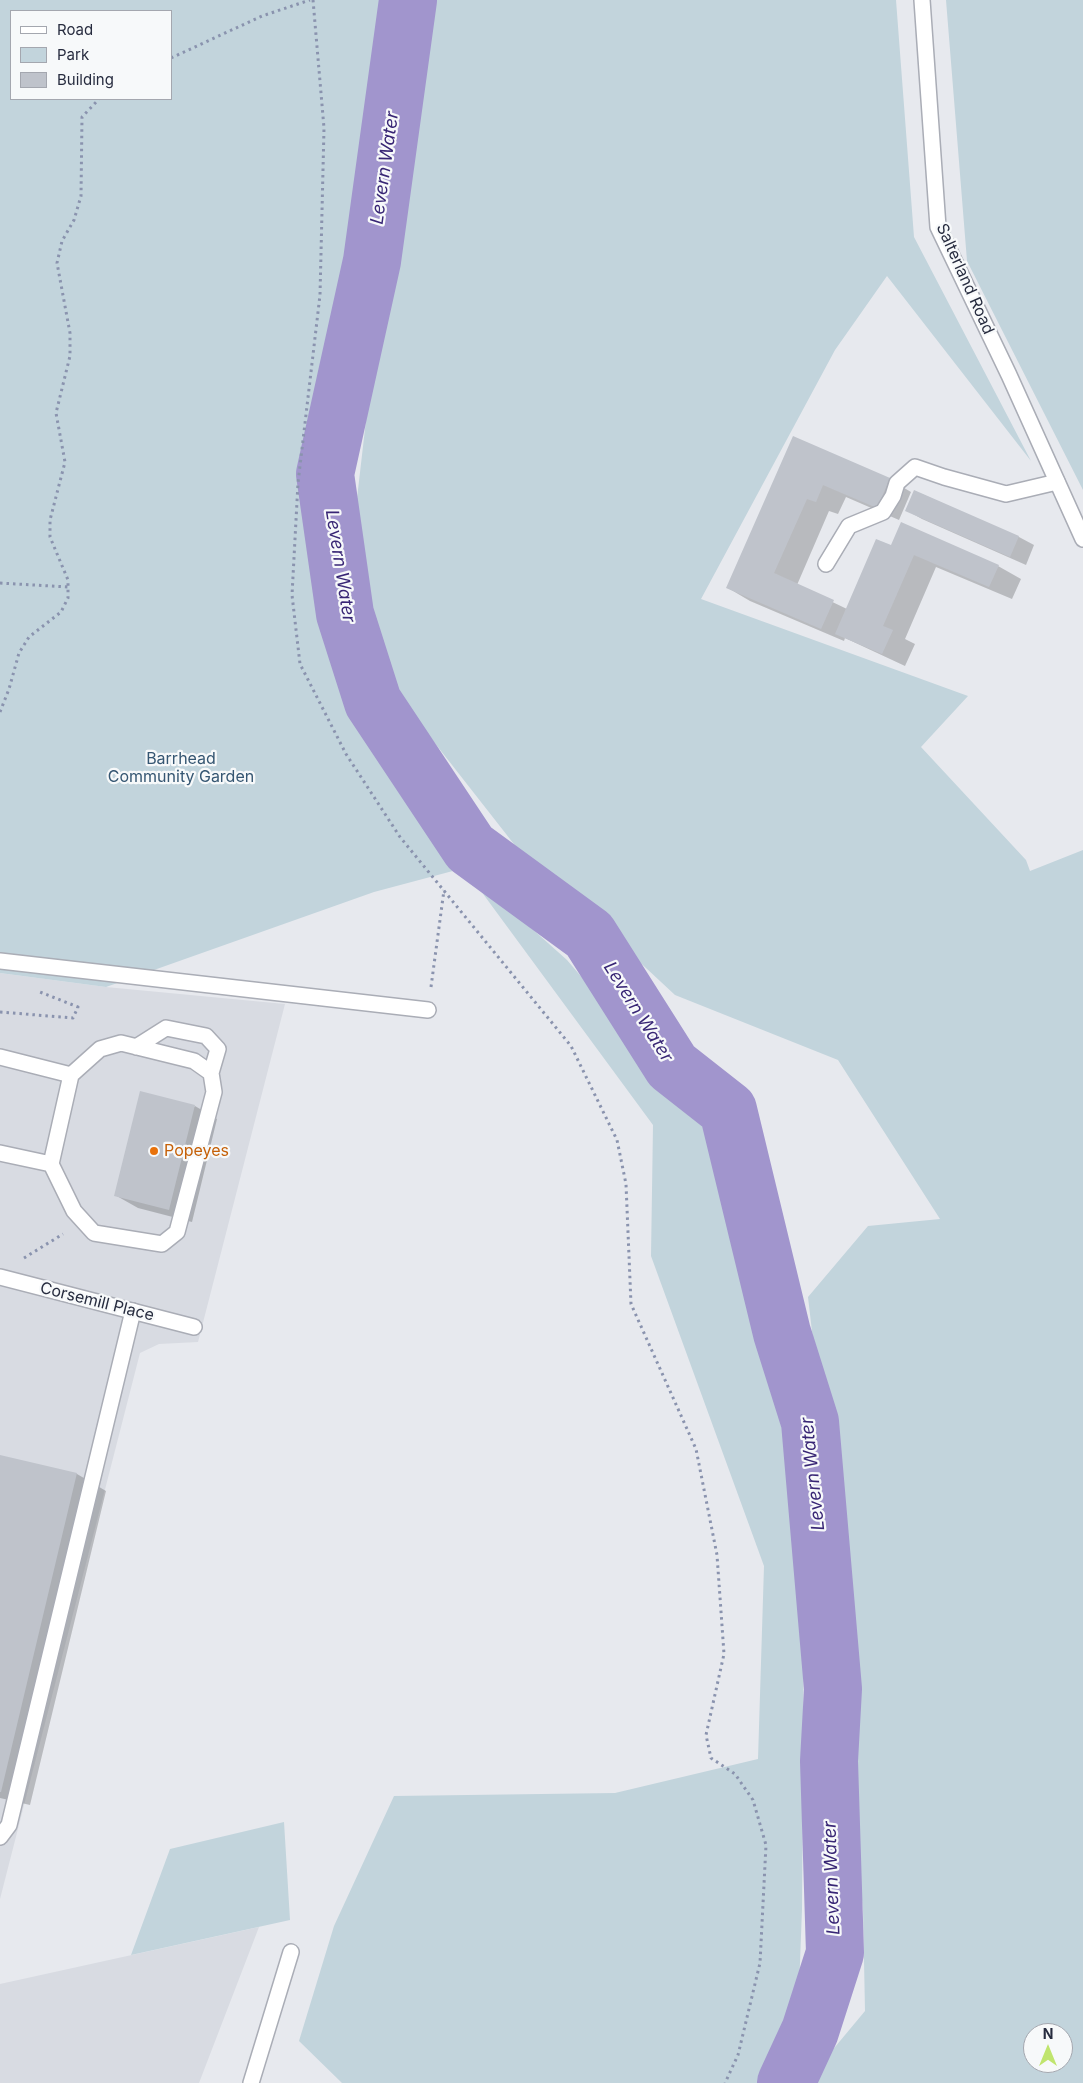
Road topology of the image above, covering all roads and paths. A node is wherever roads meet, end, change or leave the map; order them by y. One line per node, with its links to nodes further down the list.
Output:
1 (312, 0): 3 (path); 11 (path)
2 (922, 0): 5 (street, Salterland Road)
3 (172, 58)
4 (99, 100): 9 (path)
5 (1057, 482): 6 (street, Salterland Road); 7 (street)
6 (1083, 539)
7 (826, 564)
8 (0, 583): 9 (path)
9 (68, 587): 10 (path)
10 (0, 712)
11 (444, 890): 14 (path); 30 (path)
12 (0, 961): 14 (street)
13 (35, 990): 15 (path)
14 (428, 1010)
15 (0, 1012)
16 (136, 1047): 18 (street); 18 (street); 19 (street)
17 (0, 1058): 19 (street)
18 (211, 1073): 22 (street)
19 (71, 1075): 21 (street)
20 (0, 1152): 21 (street)
21 (52, 1164): 22 (street)
22 (84, 1222): 23 (path)
23 (22, 1258)
24 (0, 1277): 25 (street, Corsemill Place)
25 (133, 1311): 26 (street, Corsemill Place); 27 (street)
26 (194, 1327)
27 (0, 1837)
28 (291, 1952): 29 (street)
29 (251, 2083)
30 (725, 2083)

